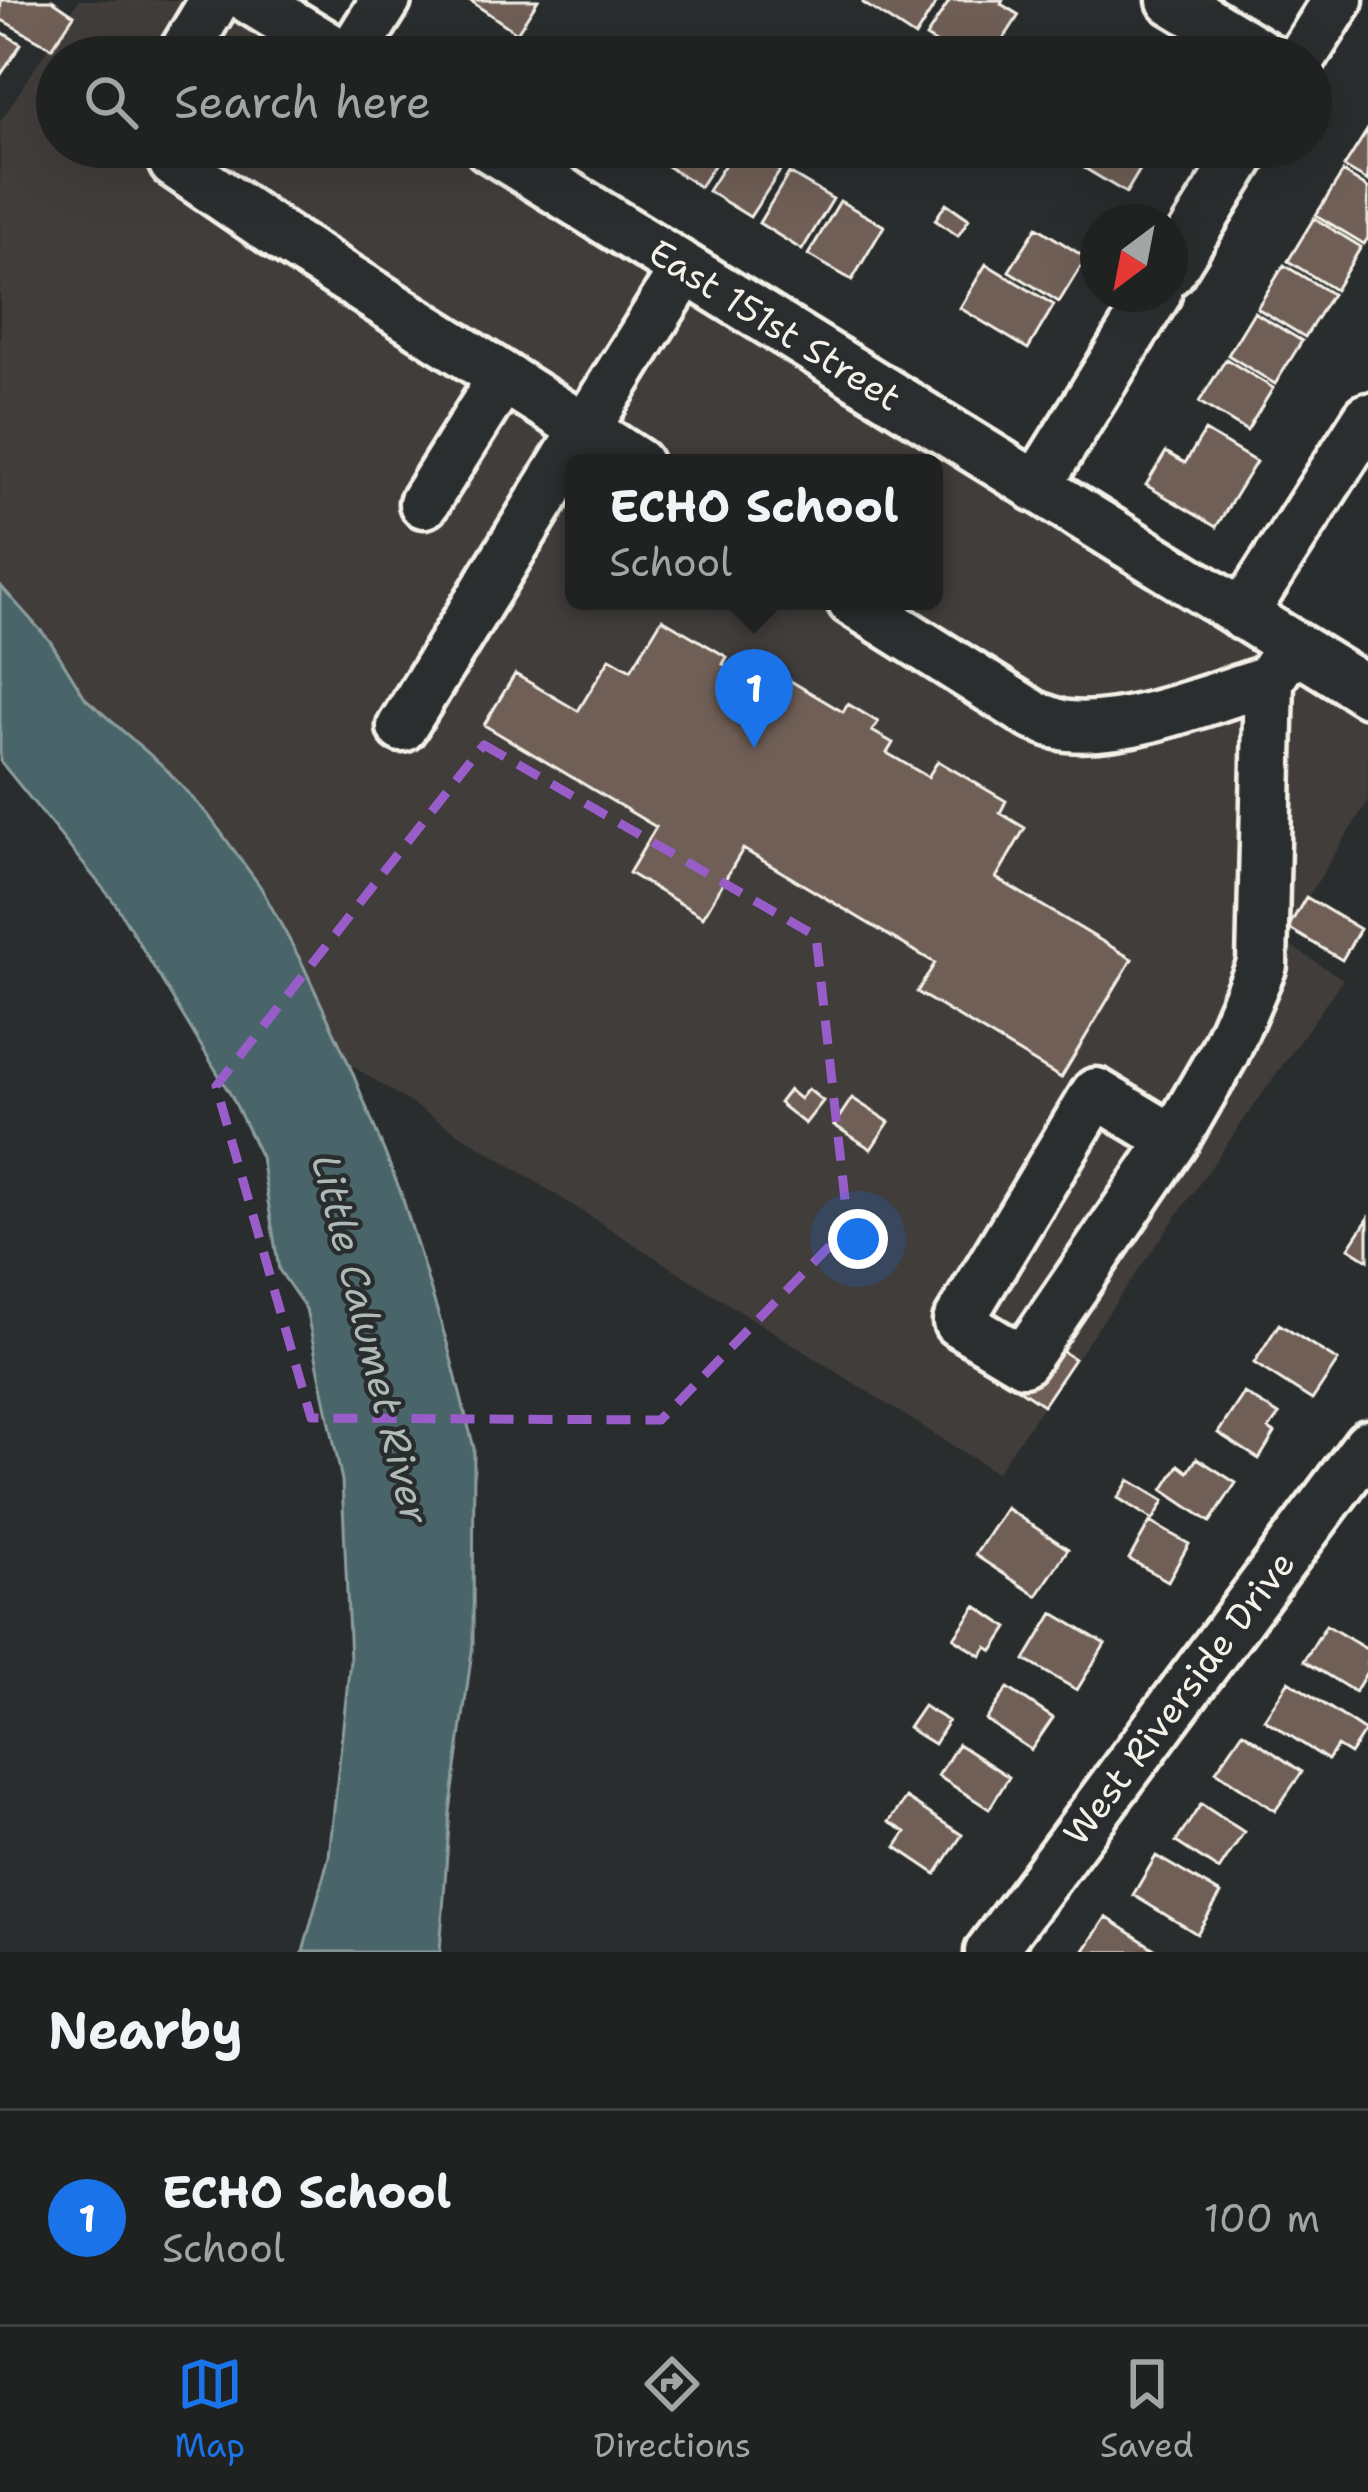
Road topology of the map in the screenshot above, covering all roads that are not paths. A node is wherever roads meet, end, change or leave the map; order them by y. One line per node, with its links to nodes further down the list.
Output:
1 (215, 0): 6 (street)
2 (251, 0): 7 (street)
3 (386, 0): 8 (street)
4 (1172, 0): 9 (street)
5 (1338, 0): 10 (street)
6 (194, 36)
7 (312, 36)
8 (362, 36)
9 (1231, 36)
10 (1316, 36)
11 (181, 168): 17 (street)
12 (523, 168): 15 (street, East 151st Street)
13 (1234, 168): 14 (street)
14 (1188, 242)
15 (685, 269): 19 (street); 23 (street, East 151st Street)
16 (1145, 312): 23 (street)
17 (503, 377): 19 (street); 24 (street)
18 (1368, 418): 26 (street)
19 (585, 429): 20 (street); 21 (street)
20 (570, 454)
21 (623, 454)
22 (565, 462): 29 (street)
23 (1036, 487): 26 (street, East 151st Street)
24 (424, 503)
25 (866, 610): 27 (street)
26 (1242, 615): 27 (street, East 151st Street)
27 (1280, 663): 28 (street, East 151st Street); 30 (street)
28 (1368, 692)
29 (402, 727)
30 (1174, 1140): 30 (street)
31 (1368, 1445): 32 (street, West Riverside Drive)
32 (989, 1952)

